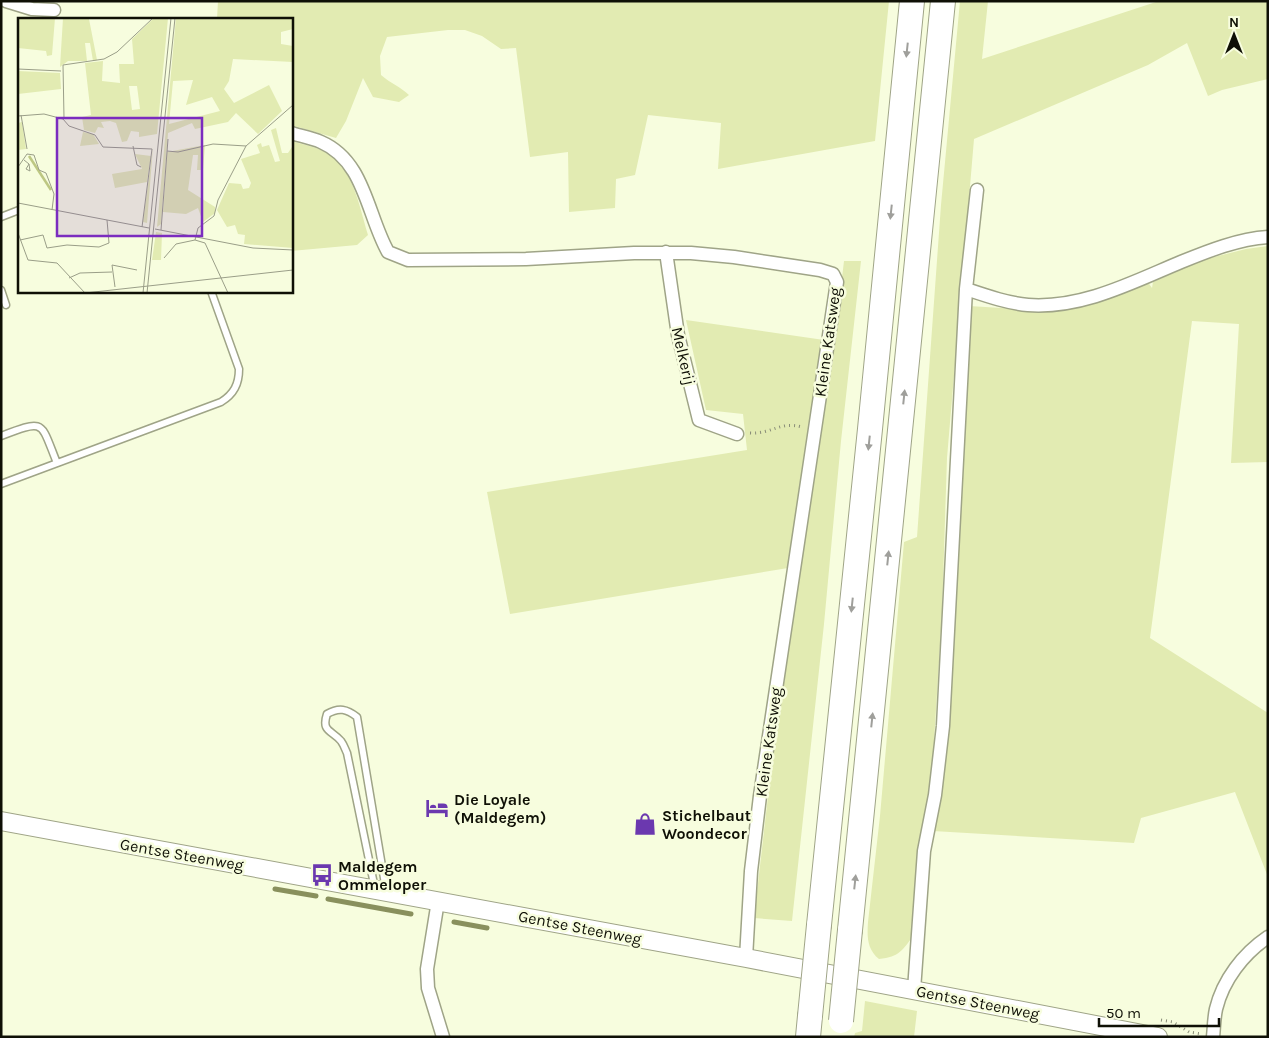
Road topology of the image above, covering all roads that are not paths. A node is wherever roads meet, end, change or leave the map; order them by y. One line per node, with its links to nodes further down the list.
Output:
1 (6, 1): 5 (street)
2 (64, 1): 5 (street)
3 (912, 1): 26 (highway, one-way to 26, bridge)
4 (943, 1): 27 (highway, one-way to 4, bridge)
5 (57, 14)
6 (292, 133): 11 (street, Kleine Katsweg)
7 (977, 190): 12 (street)
8 (18, 210): 9 (lane)
9 (1, 217)
10 (1268, 237): 12 (street)
11 (666, 252): 16 (street, Melkerij); 24 (street, Kleine Katsweg)
12 (966, 289): 25 (street)
13 (1, 290): 15 (lane)
14 (211, 292): 18 (lane)
15 (6, 305)
16 (737, 434)
17 (1, 436): 18 (lane)
18 (58, 463): 19 (lane)
19 (1, 484)
20 (1, 821): 21 (street, Gentse Steenweg)
21 (381, 891): 21 (lane); 22 (street, Gentse Steenweg)
22 (438, 901): 24 (street, Gentse Steenweg); 28 (street)
23 (1268, 937): 30 (street)
24 (746, 958): 25 (street, Gentse Steenweg)
25 (914, 990): 29 (street, Gentse Steenweg)
26 (809, 1026)
27 (840, 1029)
28 (443, 1037)
29 (1158, 1037)
30 (1213, 1037)

